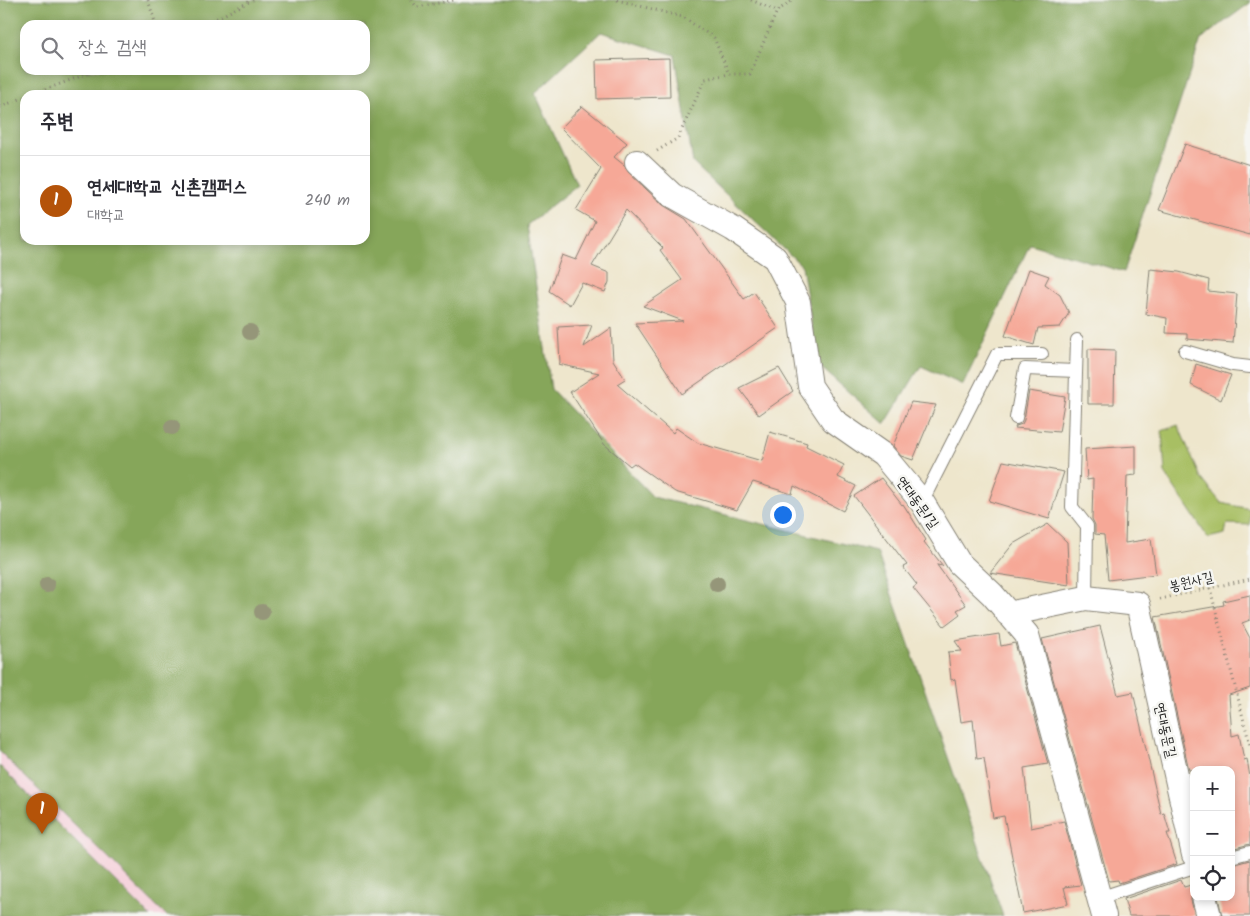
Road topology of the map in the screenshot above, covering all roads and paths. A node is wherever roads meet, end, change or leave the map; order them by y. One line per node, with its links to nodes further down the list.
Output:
1 (148, 0): 9 (path)
2 (253, 0): 10 (path)
3 (411, 0): 4 (path)
4 (455, 0)
5 (617, 0): 11 (path)
6 (751, 0): 8 (path)
7 (793, 0): 8 (path)
8 (777, 11): 11 (path)
9 (154, 20)
10 (213, 20)
11 (729, 74): 16 (path)
12 (84, 75): 13 (path)
13 (44, 90)
14 (20, 99): 15 (path)
15 (0, 107)
16 (637, 162): 23 (street, 연대동문1길)
17 (1077, 340): 21 (lane)
18 (1185, 351): 20 (lane)
19 (1042, 354): 23 (lane)
20 (1250, 367)
21 (1076, 371): 22 (lane); 26 (lane)
22 (1016, 418)
23 (922, 502): 28 (street, 연대동문1길)
24 (1250, 579): 25 (path, 봉원사길)
25 (1210, 588): 27 (path, 봉원사길); 29 (path)
26 (1086, 598): 27 (street); 28 (street)
27 (1138, 604): 30 (street, 연대동문길)
28 (1008, 614): 35 (street, 연대동문1길)
29 (1250, 745)
30 (1190, 837)
31 (1250, 852): 32 (lane)
32 (1235, 856)
33 (1190, 869): 35 (lane)
34 (1205, 901): 36 (street)
35 (1101, 907)
36 (1209, 916)

